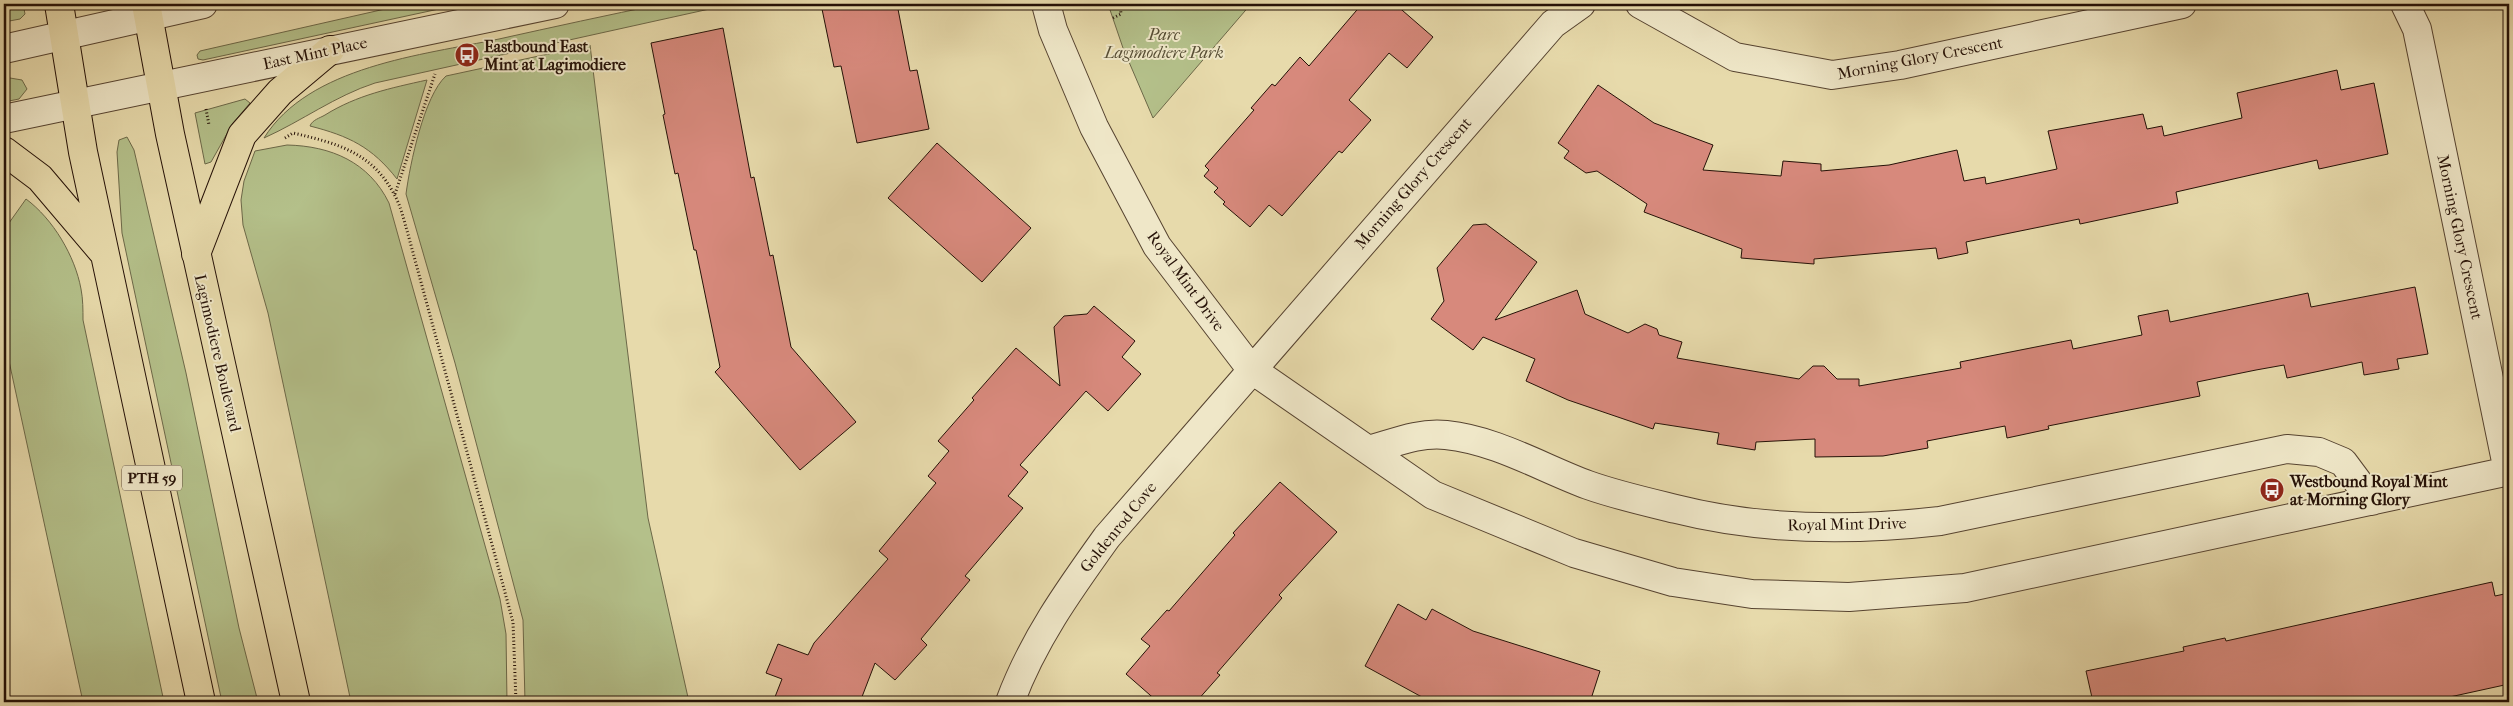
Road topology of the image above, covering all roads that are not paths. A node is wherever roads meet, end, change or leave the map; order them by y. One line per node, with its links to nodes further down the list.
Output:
1 (59, 4): 10 (main road, PTH 59)
2 (203, 4): 9 (street)
3 (555, 4): 12 (street, East Mint Place)
4 (1046, 4): 19 (street, Royal Mint Drive)
5 (1581, 4): 19 (street, Morning Glory Crescent)
6 (1640, 4): 7 (street, Morning Glory Crescent)
7 (2182, 4)
8 (2405, 4): 21 (street, Morning Glory Crescent)
9 (147, 11): 10 (street); 13 (main road, Lagimodiere Boulevard)
10 (66, 36): 11 (street); 14 (main road, PTH 59)
11 (4, 49)
12 (330, 50): 13 (street, East Mint Place); 18 (main road)
13 (160, 86): 14 (street, East Mint Place); 18 (main road, Lagimodiere Boulevard)
14 (74, 105): 15 (street, East Mint Place); 17 (main road, PTH 59)
15 (4, 119)
16 (4, 151): 17 (main road)
17 (104, 254): 23 (main road, PTH 59)
18 (196, 254): 24 (main road, Lagimodiere Boulevard)
19 (1251, 369): 20 (street, Royal Mint Drive); 25 (street, Goldenrod Cove)
20 (1369, 450): 22 (street, Royal Mint Drive); 22 (street, Royal Mint Drive)
21 (2509, 471): 22 (street, Royal Mint Drive)
22 (2372, 501)
23 (201, 702)
24 (296, 702)
25 (1010, 702)

